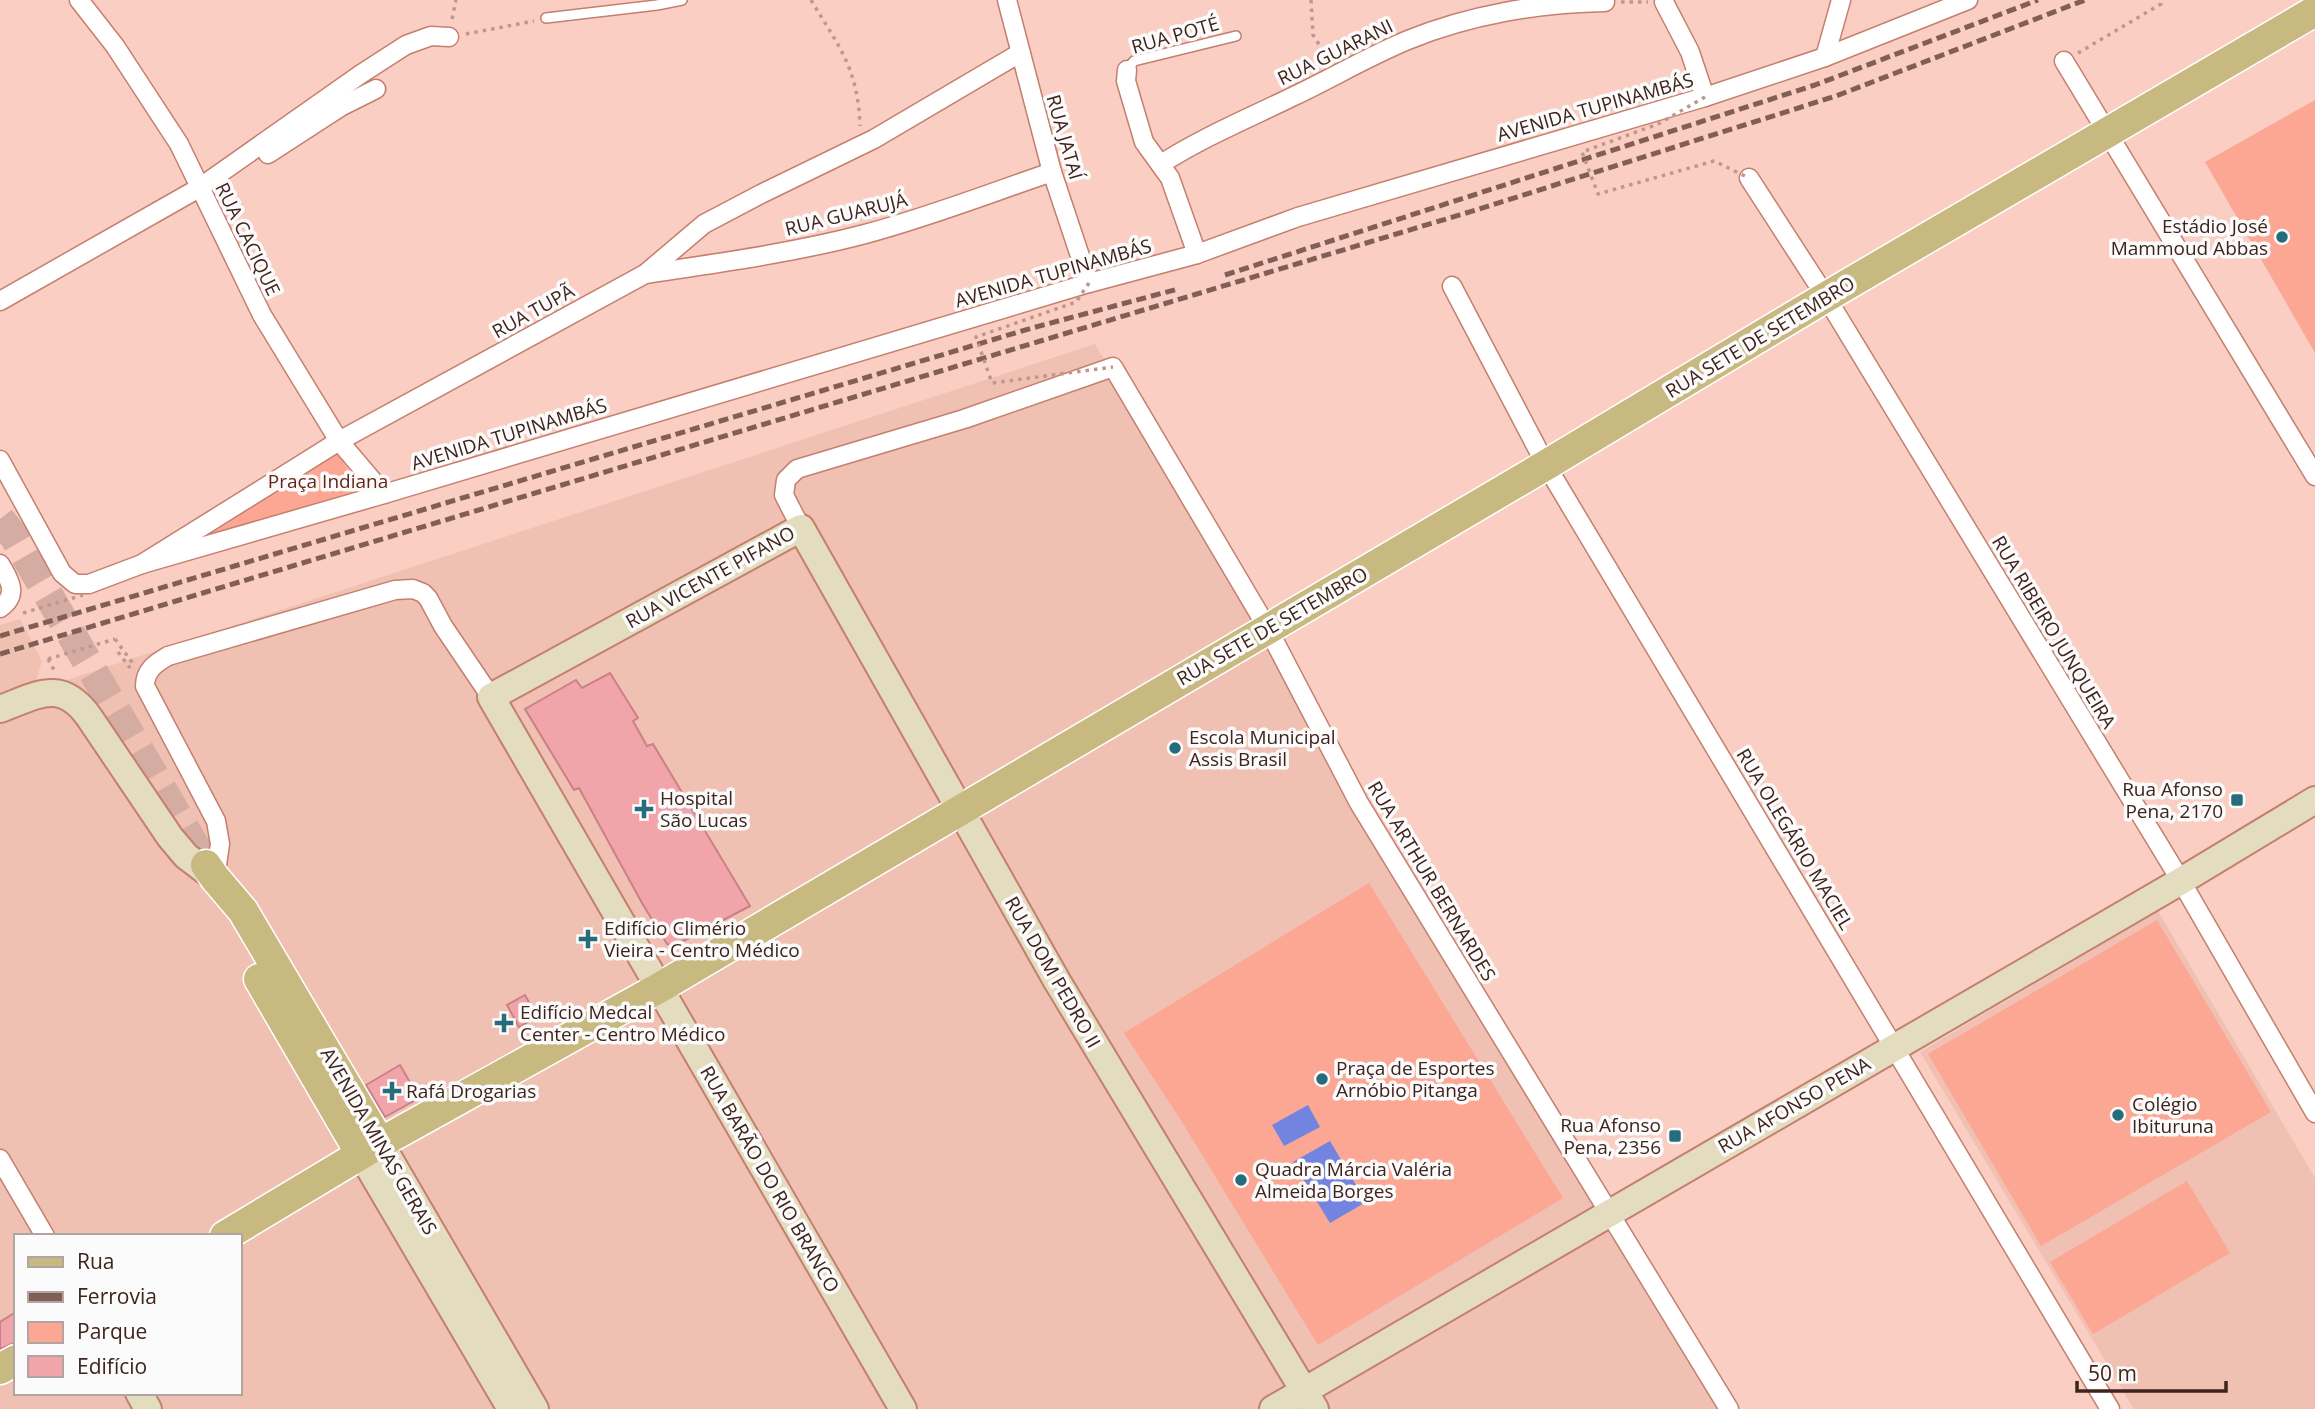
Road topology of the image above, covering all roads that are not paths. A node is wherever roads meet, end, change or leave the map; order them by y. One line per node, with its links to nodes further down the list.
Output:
1 (79, 0): 23 (street, RUA CACIQUE)
2 (682, 0): 9 (lane)
3 (1007, 0): 12 (street, RUA JATAÍ)
4 (1841, 0): 13 (street)
5 (1968, 0): 13 (street, AVENIDA TUPINAMBÁS)
6 (1605, 2): 19 (street, RUA GUARANI)
7 (1664, 2): 17 (street)
8 (2315, 11): 18 (main road, RUA SETE DE SETEMBRO)
9 (546, 18)
10 (1236, 36): 15 (lane, RUA POTÉ)
11 (449, 37): 21 (street)
12 (1020, 53): 20 (street, RUA JATAÍ); 25 (street, RUA TUPÃ)
13 (1825, 57): 17 (street, AVENIDA TUPINAMBÁS)
14 (2064, 61): 18 (street)
15 (1127, 70): 19 (street)
16 (376, 89): 21 (street)
17 (1705, 97): 24 (street, AVENIDA TUPINAMBÁS)
18 (2107, 132): 28 (main road, RUA SETE DE SETEMBRO); 34 (street)
19 (1161, 164): 24 (street)
20 (1052, 172): 25 (street, RUA GUARUJÁ); 26 (street, RUA JATAÍ)
21 (220, 174): 23 (street)
22 (1749, 178): 28 (street, RUA RIBEIRO JUNQUEIRA)
23 (200, 188): 29 (street); 31 (street, RUA CACIQUE)
24 (1197, 254): 26 (street, AVENIDA TUPINAMBÁS)
25 (645, 274): 31 (street, RUA TUPÃ)
26 (1089, 283): 35 (street, AVENIDA TUPINAMBÁS)
27 (1452, 286): 33 (street, RUA OLEGÁRIO MACIEL)
28 (1826, 297): 33 (main road, RUA SETE DE SETEMBRO); 46 (street, RUA RIBEIRO JUNQUEIRA)
29 (0, 301)
30 (1113, 367): 36 (street, RUA VICENTE PIFANO); 40 (street, RUA ARTHUR BERNARDES)
31 (339, 441): 35 (street, RUA CACIQUE); 38 (street, RUA TUPÃ)
32 (0, 460): 38 (street, RUA TUPÃ)
33 (1546, 465): 40 (main road, RUA SETE DE SETEMBRO); 48 (street, RUA OLEGÁRIO MACIEL)
34 (2315, 476)
35 (384, 494): 38 (street, AVENIDA TUPINAMBÁS)
36 (801, 528): 41 (street, RUA VICENTE PIFANO); 44 (street, RUA DOM PEDRO II)
37 (0, 564): 39 (street)
38 (142, 564)
39 (0, 608)
40 (1268, 629): 44 (main road, RUA SETE DE SETEMBRO); 52 (street, RUA ARTHUR BERNARDES)
41 (491, 697): 45 (street, RUA BARÃO DO RIO BRANCO); 47 (street, RUA BARÃO DO RIO BRANCO)
42 (0, 709): 45 (street, AVENIDA MINAS GERAIS)
43 (2315, 800): 46 (street, RUA AFONSO PENA)
44 (959, 809): 47 (main road, RUA SETE DE SETEMBRO); 55 (street, RUA DOM PEDRO II)
45 (210, 872): 50 (main road, AVENIDA MINAS GERAIS)
46 (2181, 881): 48 (street, RUA AFONSO PENA); 49 (street, RUA RIBEIRO JUNQUEIRA)
47 (659, 988): 50 (main road, RUA SETE DE SETEMBRO); 58 (street, RUA BARÃO DO RIO BRANCO)
48 (1895, 1046): 52 (street, RUA AFONSO PENA); 61 (street, RUA OLEGÁRIO MACIEL)
49 (2315, 1113)
50 (371, 1148): 54 (main road, RUA SETE DE SETEMBRO); 56 (street, AVENIDA MINAS GERAIS); 57 (street, AVENIDA MINAS GERAIS)
51 (0, 1159): 53 (street)
52 (1609, 1212): 55 (street, RUA AFONSO PENA); 60 (street, RUA ARTHUR BERNARDES)
53 (44, 1234)
54 (228, 1234)
55 (1310, 1401): 59 (street, RUA AFONSO PENA)
56 (511, 1409)
57 (536, 1409)
58 (903, 1409)
59 (1273, 1409)
60 (1729, 1409)
61 (2110, 1409)

